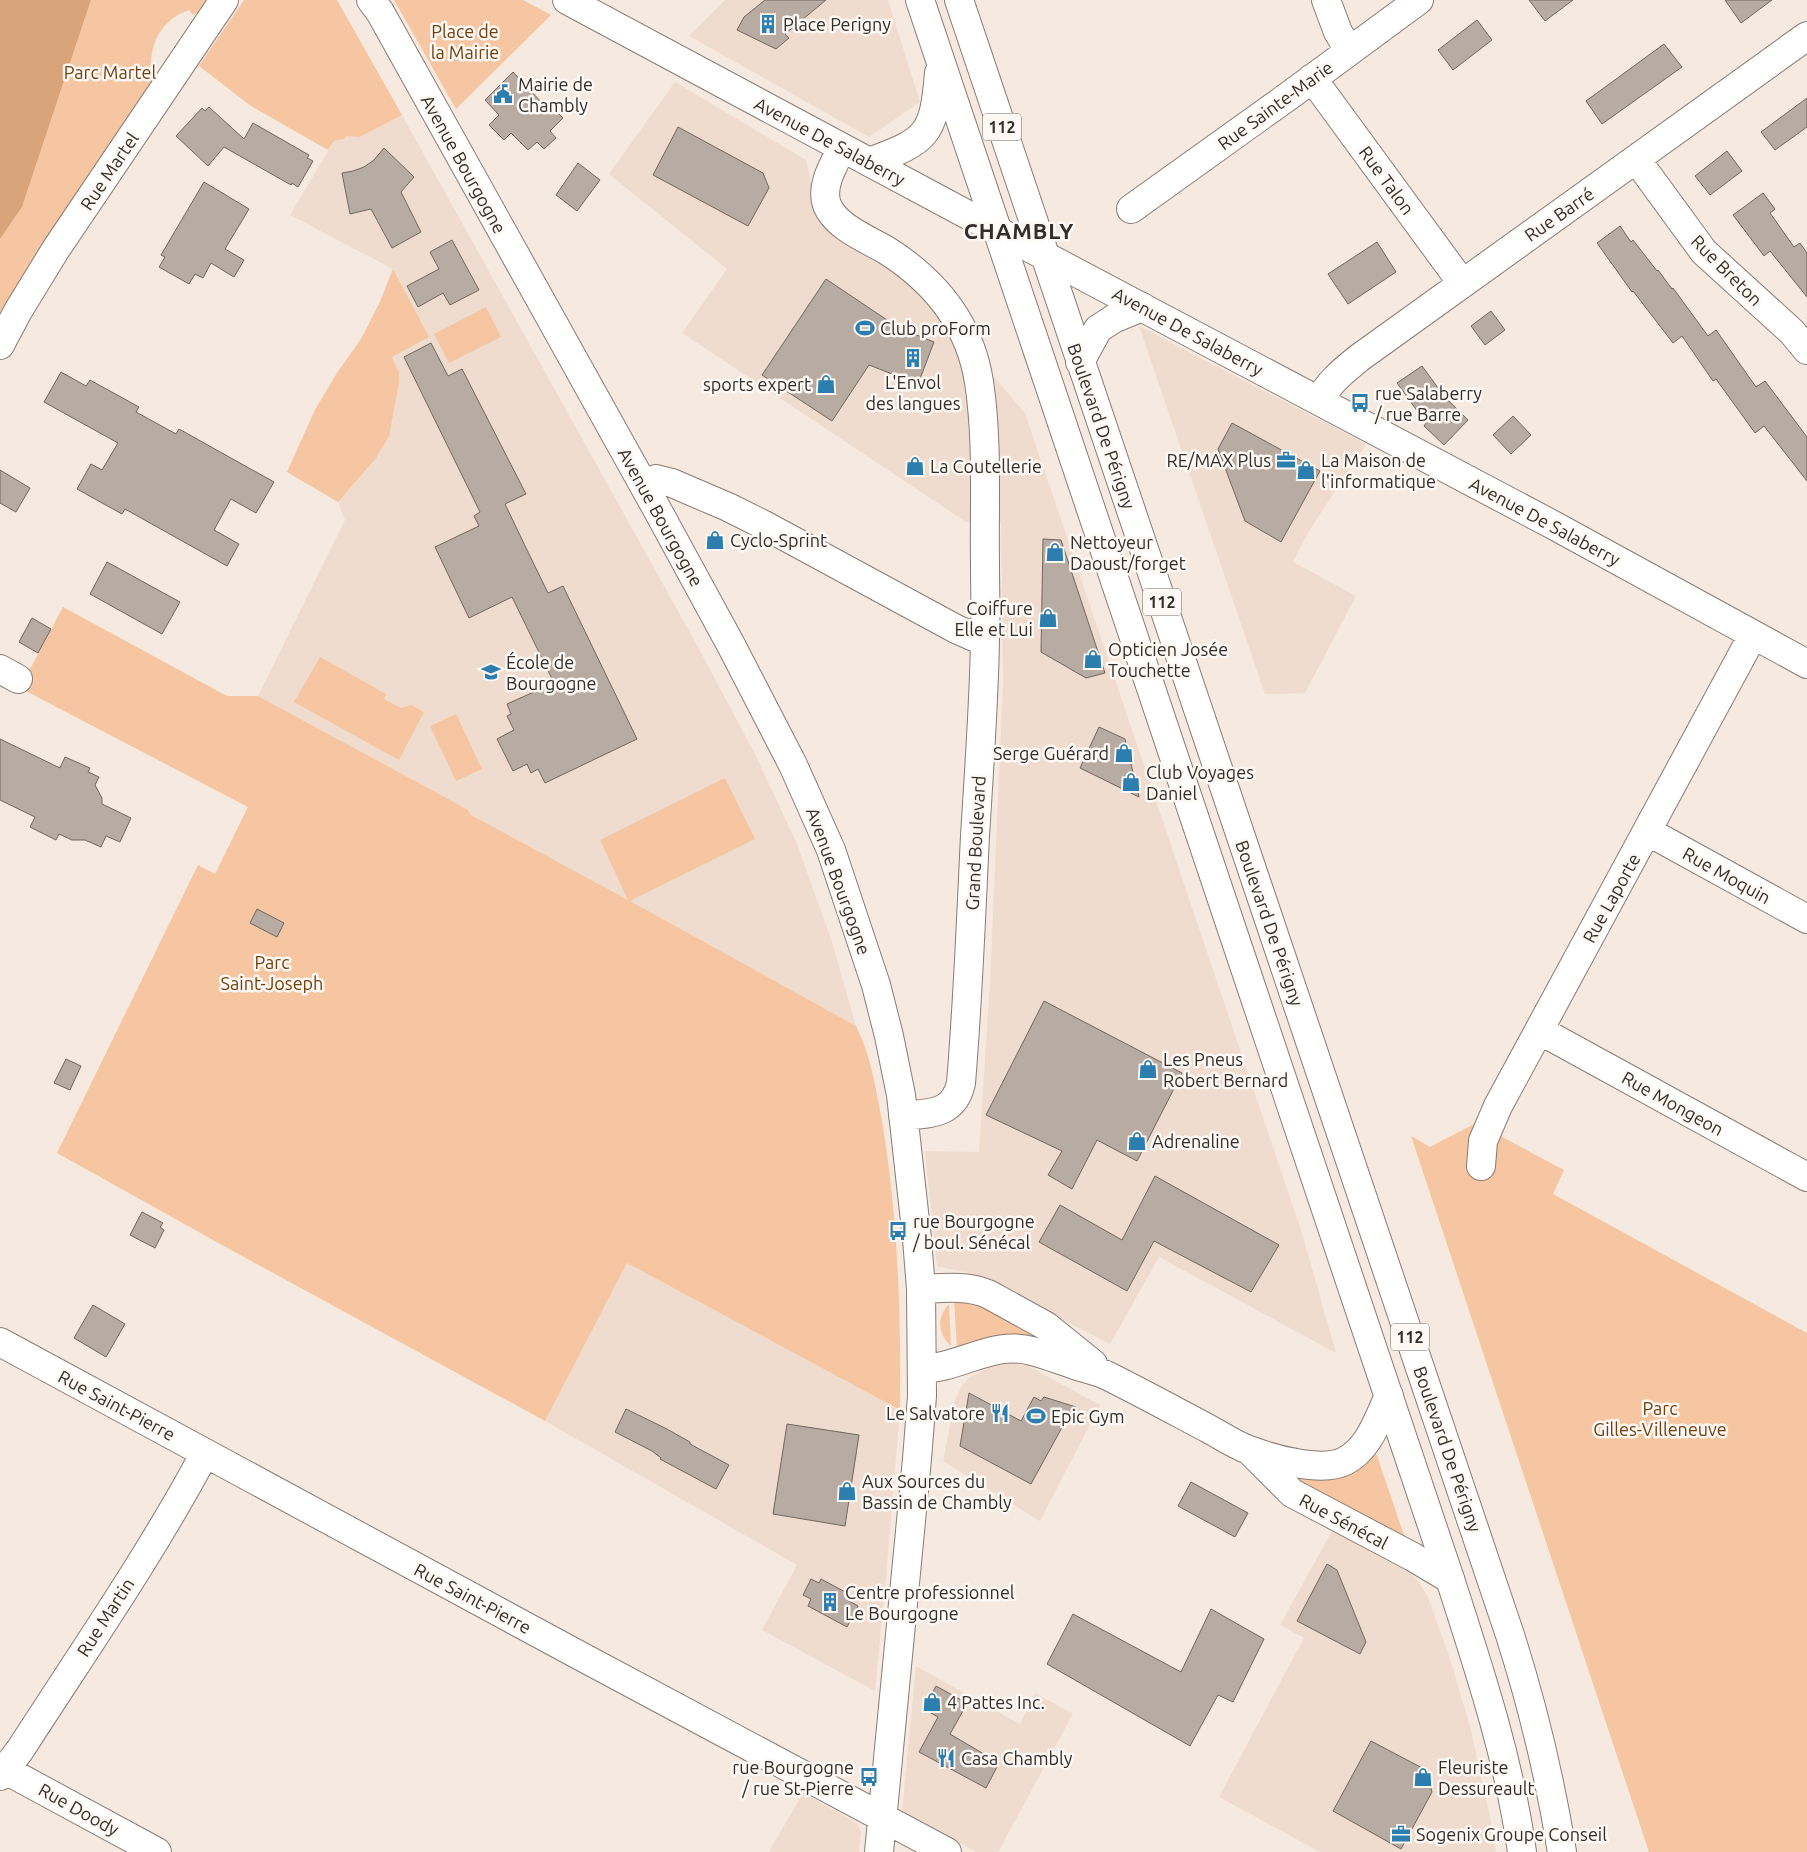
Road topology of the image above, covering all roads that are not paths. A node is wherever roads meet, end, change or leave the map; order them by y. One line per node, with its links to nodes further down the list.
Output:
1 (224, 0): 20 (street, Rue Martel)
2 (568, 0): 12 (street, Avenue De Salaberry)
3 (920, 0): 10 (street, 112)
4 (959, 0): 17 (street, Boulevard De Périgny / 112)
5 (1326, 0): 9 (street)
6 (1419, 0): 9 (street, Rue Sainte-Marie)
7 (376, 4): 24 (street, Avenue Bourgogne)
8 (1807, 36): 13 (street, Rue Barré)
9 (1349, 50): 11 (street, Rue Sainte-Marie)
10 (940, 64): 14 (street); 16 (street, 112)
11 (1312, 78): 15 (street, Rue Sainte-Marie); 18 (street, Rue Talon)
12 (842, 148): 14 (street, Avenue De Salaberry); 26 (street, Grand Boulevard)
13 (1636, 159): 18 (street, Rue Barré); 21 (street, Rue Breton)
14 (869, 162): 16 (street, Avenue De Salaberry)
15 (1130, 209)
16 (996, 230): 17 (street, Avenue De Salaberry); 38 (street, 112)
17 (1044, 255): 19 (street, Avenue De Salaberry); 22 (street, Boulevard De Périgny / 112)
18 (1462, 283): 23 (street, Rue Barré)
19 (1142, 307): 22 (street); 23 (street, Avenue De Salaberry)
20 (0, 345)
21 (1805, 345)
22 (1080, 362): 48 (street, Boulevard De Périgny / 112)
23 (1319, 401): 25 (street, Avenue De Salaberry)
24 (643, 484): 26 (street); 31 (street, Avenue Bourgogne)
25 (1754, 635): 27 (street, Avenue De Salaberry); 28 (street, Rue Laporte)
26 (985, 639): 31 (street, Grand Boulevard)
27 (1807, 664)
28 (1647, 831): 29 (street, Rue Moquin); 30 (street, Rue Laporte)
29 (1807, 919)
30 (1539, 1030): 32 (street, Rue Laporte); 33 (street, Rue Mongeon)
31 (903, 1116): 34 (street, Avenue Bourgogne)
32 (1481, 1166)
33 (1807, 1177)
34 (921, 1288): 36 (street, Avenue Bourgogne); 37 (street, Rue Sénécal)
35 (0, 1342): 40 (street, Rue Saint-Pierre)
36 (922, 1369): 37 (street, Rue Sénécal); 43 (street, Avenue Bourgogne)
37 (1106, 1375): 39 (street, Rue Sénécal)
38 (1388, 1396): 39 (street, Rue Sénécal); 41 (street, 112)
39 (1249, 1450): 41 (street, Rue Sénécal)
40 (205, 1453): 42 (street, Rue Martin); 43 (street, Rue Saint-Pierre)
41 (1450, 1579): 47 (street, 112)
42 (2, 1771): 44 (street, Rue Doody)
43 (883, 1817): 45 (street, Avenue Bourgogne); 46 (street, Rue Saint-Pierre)
44 (157, 1852)
45 (879, 1852)
46 (947, 1852)
47 (1522, 1852)
48 (1562, 1852)

